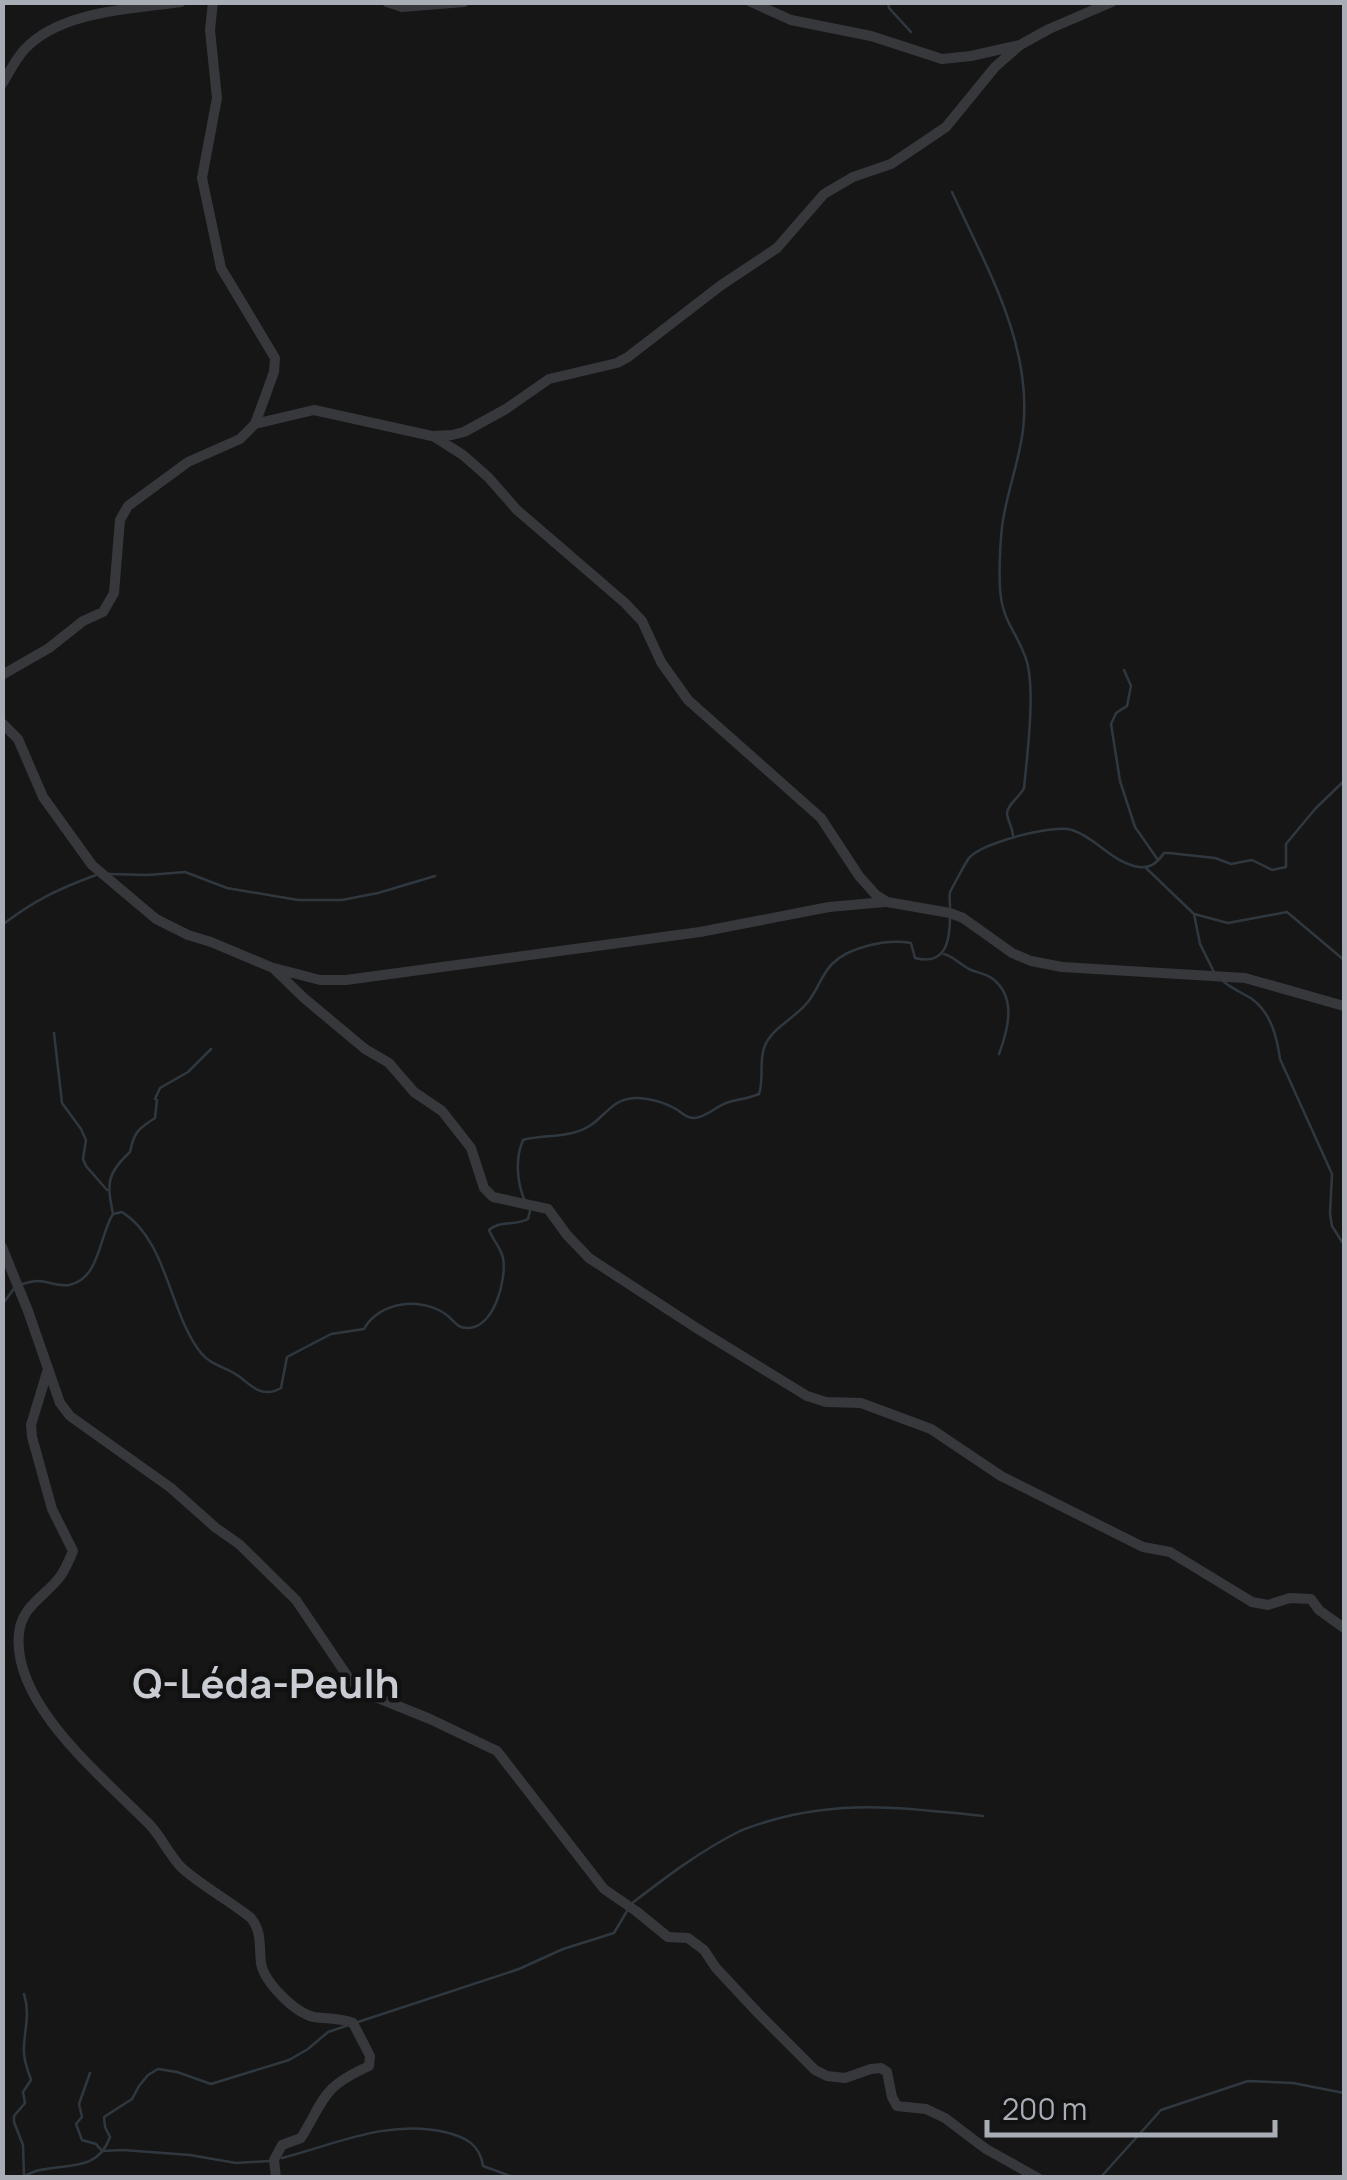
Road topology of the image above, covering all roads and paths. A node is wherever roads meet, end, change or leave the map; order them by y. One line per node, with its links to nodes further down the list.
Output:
1 (181, 2): 8 (street)
2 (213, 2): 9 (street)
3 (387, 2): 4 (street)
4 (464, 2)
5 (752, 2): 7 (street)
6 (1112, 2): 7 (street)
7 (1020, 46): 10 (street)
8 (2, 84)
9 (255, 424): 10 (street); 11 (street)
10 (432, 436): 13 (street)
11 (2, 675)
12 (2, 724): 14 (street)
13 (887, 902): 14 (street); 15 (street)
14 (273, 968): 18 (street)
15 (1344, 1006)
16 (2, 1247): 17 (street)
17 (48, 1368): 19 (street); 20 (street)
18 (1344, 1628)
19 (276, 2178)
20 (1038, 2178)

